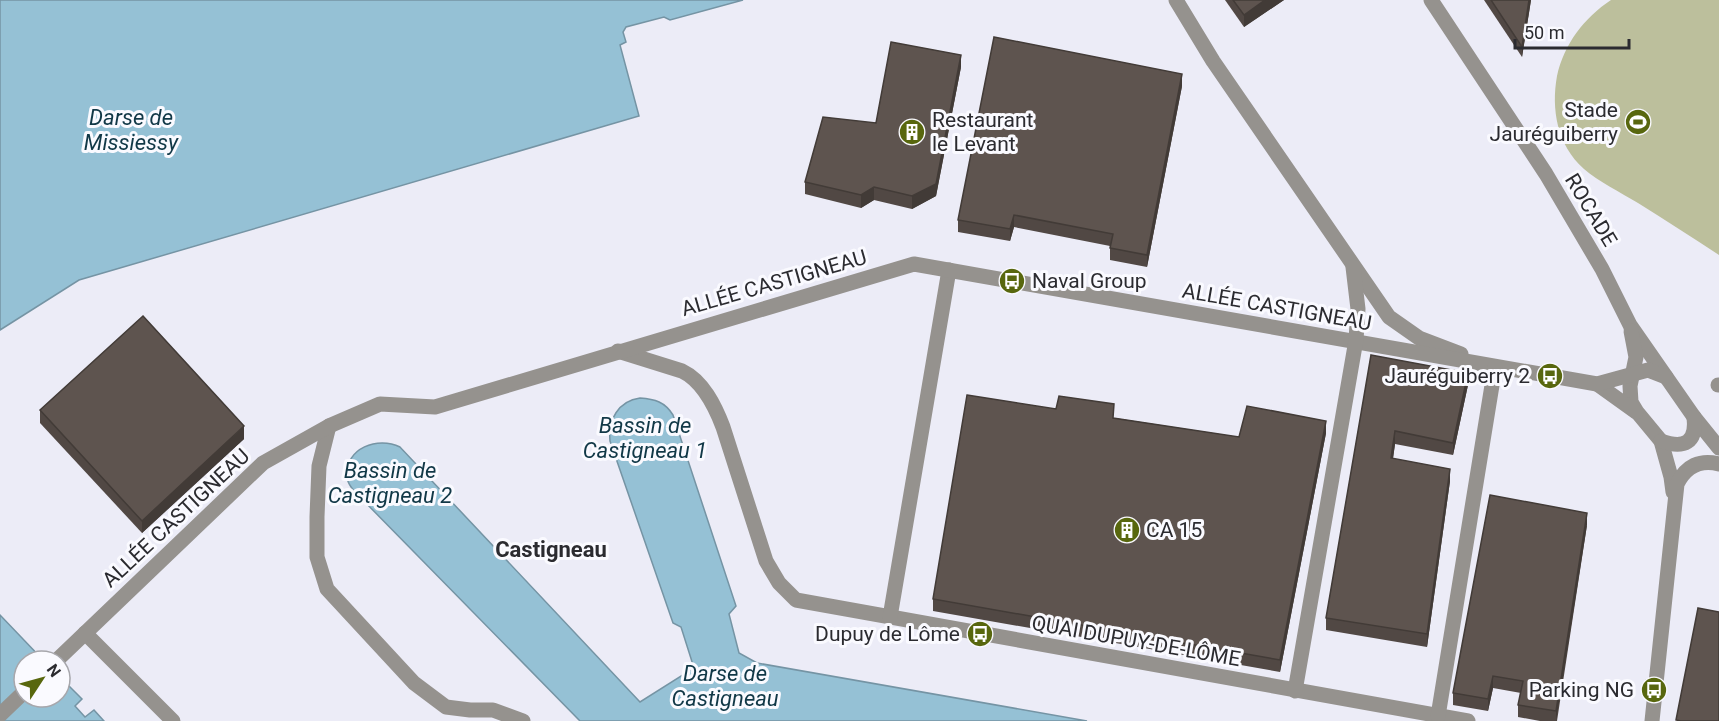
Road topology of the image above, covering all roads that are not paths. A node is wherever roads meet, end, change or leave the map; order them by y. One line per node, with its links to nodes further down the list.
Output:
1 (1176, 0): 3 (street)
2 (1431, 0): 5 (street, ROCADE)
3 (1353, 264): 6 (street); 8 (street)
4 (949, 270): 6 (street, ALLÉE CASTIGNEAU); 7 (street, ALLÉE CASTIGNEAU); 19 (street)
5 (1630, 325): 9 (street); 10 (street)
6 (1356, 342): 8 (street, ALLÉE CASTIGNEAU); 22 (street)
7 (618, 351): 14 (street, ALLÉE CASTIGNEAU); 19 (street, QUAI DUPUY-DE-LÔME)
8 (1495, 367): 11 (street, ALLÉE CASTIGNEAU); 25 (street)
9 (1634, 374): 10 (street); 11 (street); 12 (street)
10 (1666, 377): 13 (street)
11 (1597, 384): 12 (street)
12 (1637, 412): 15 (street)
13 (1694, 417): 15 (street); 16 (street)
14 (328, 426): 20 (street, ALLÉE CASTIGNEAU); 28 (street)
15 (1660, 441): 18 (street)
16 (1719, 448)
17 (1719, 464): 18 (street)
18 (1674, 499): 26 (street)
19 (890, 618): 22 (street, QUAI DUPUY-DE-LÔME)
20 (85, 633): 21 (street, ALLÉE CASTIGNEAU); 27 (street)
21 (68, 649)
22 (1295, 691): 25 (street, QUAI DUPUY-DE-LÔME)
23 (12, 704): 24 (street)
24 (0, 715)
25 (1437, 716): 29 (street, QUAI DUPUY-DE-LÔME)
26 (1653, 719)
27 (173, 721)
28 (523, 721)
29 (1468, 721)

